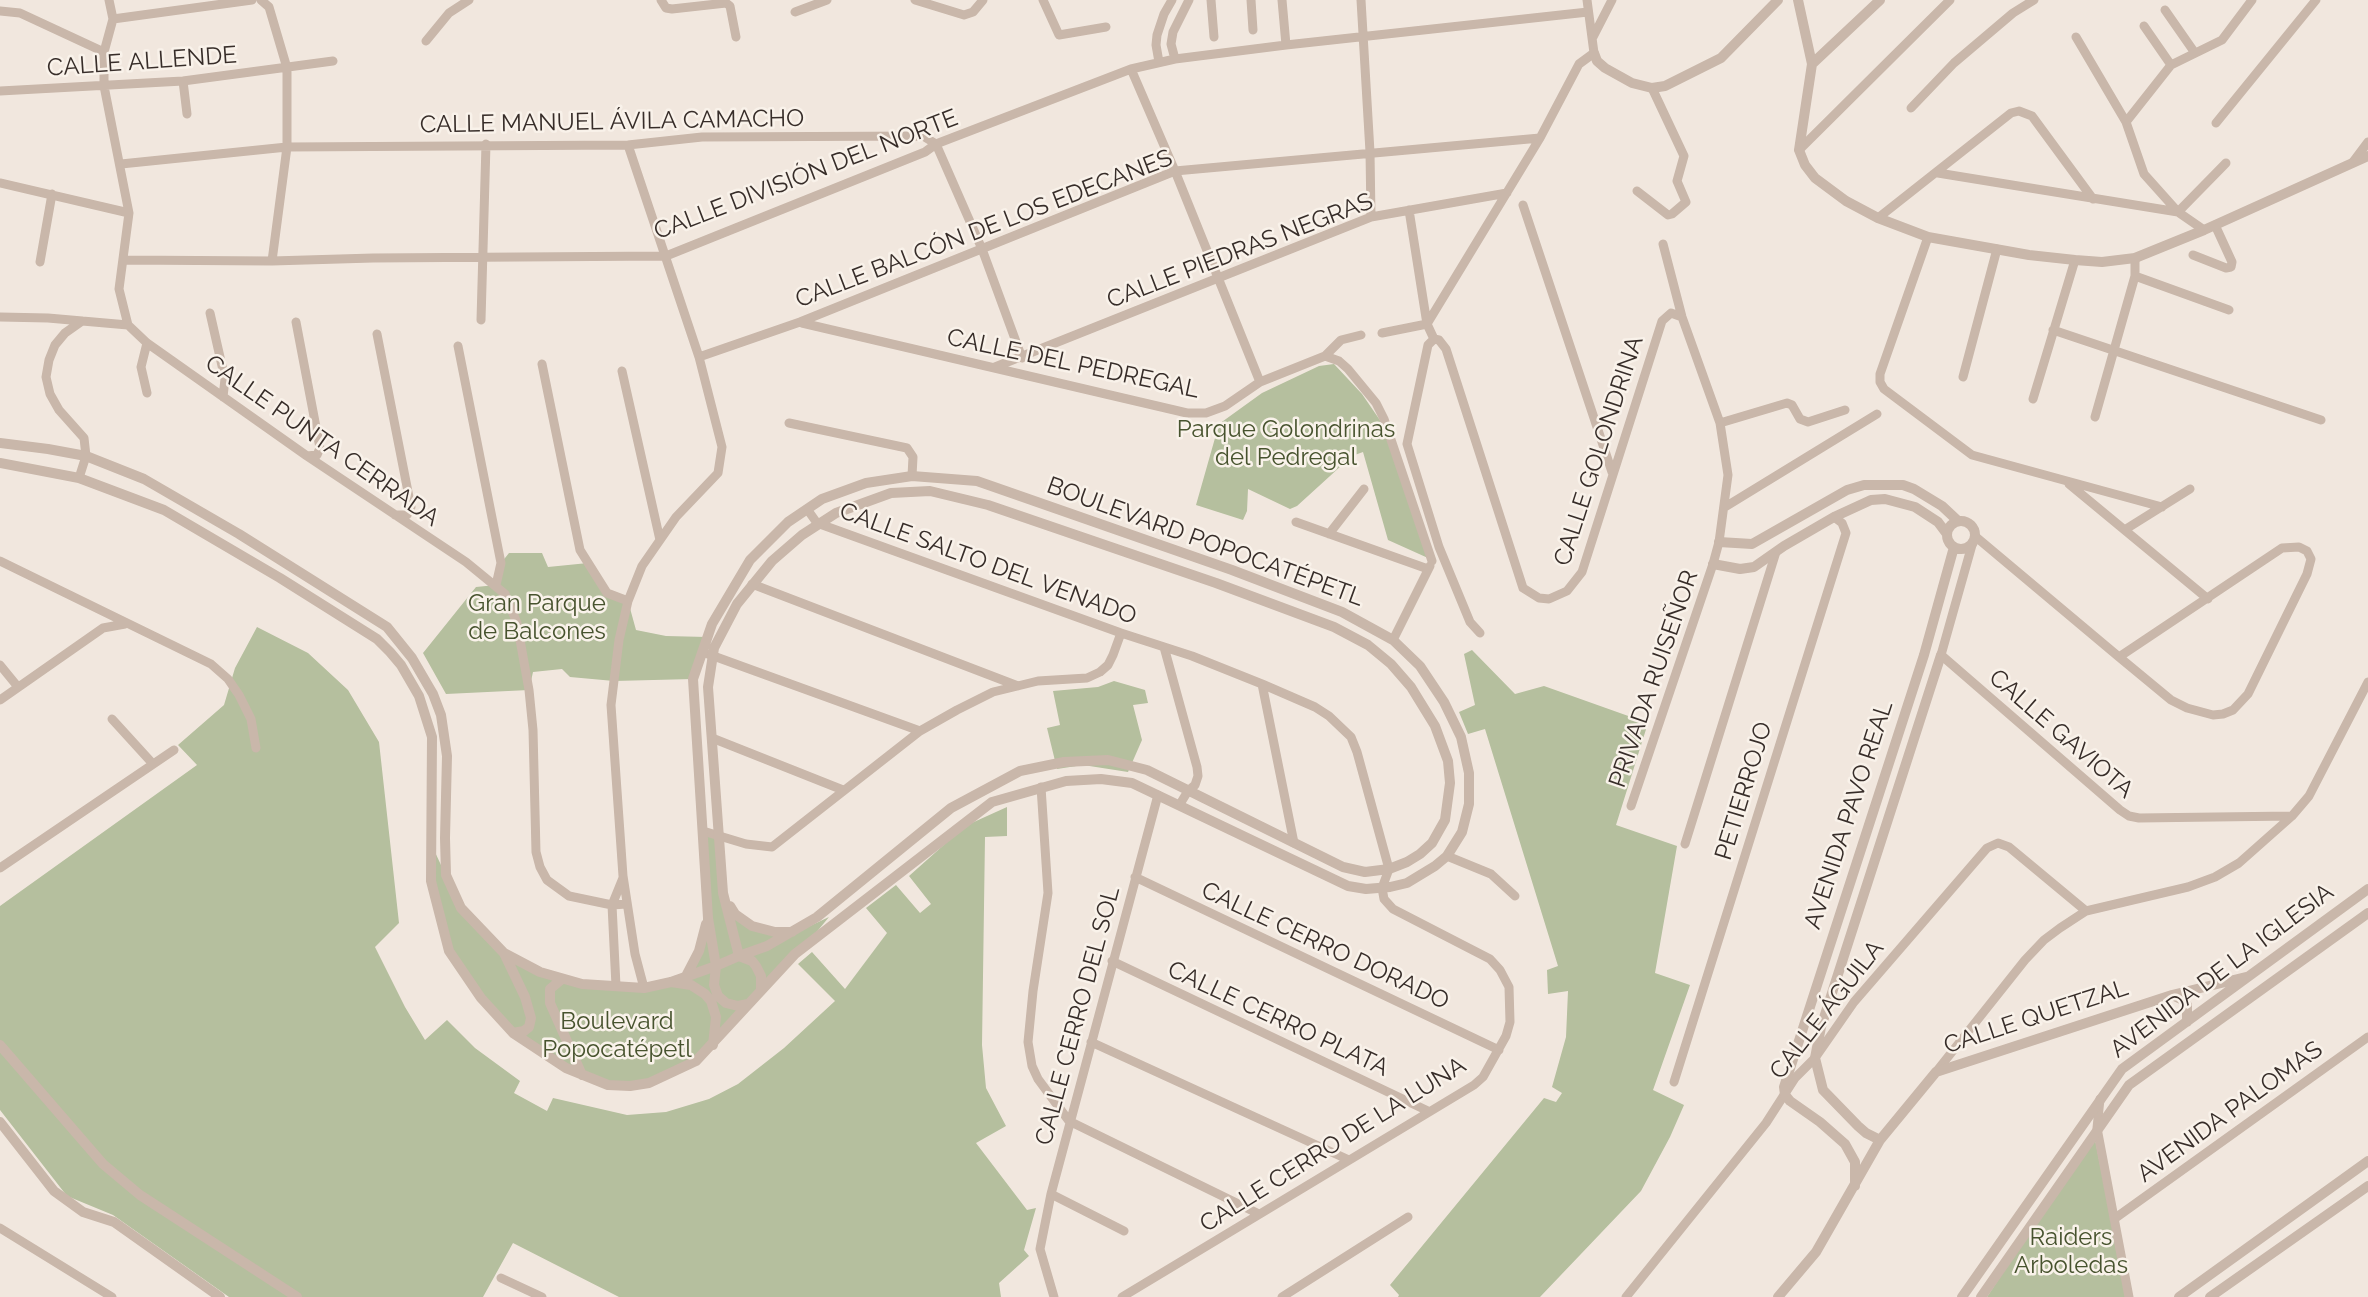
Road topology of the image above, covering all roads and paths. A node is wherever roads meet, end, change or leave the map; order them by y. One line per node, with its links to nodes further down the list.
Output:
1 (109, 0): 31 (street)
2 (252, 0): 25 (street)
3 (262, 0): 51 (street)
4 (469, 0): 41 (street)
5 (661, 0): 36 (street)
6 (827, 0): 28 (street)
7 (915, 0): 8 (street)
8 (982, 0)
9 (1044, 0): 34 (street)
10 (1171, 0): 30 (street)
11 (1189, 0): 32 (street)
12 (1211, 0): 37 (street)
13 (1251, 0): 35 (street)
14 (1282, 0): 42 (street)
15 (1361, 0): 40 (street)
16 (1587, 0): 29 (street)
17 (1612, 0): 38 (street)
18 (1778, 0): 55 (street)
19 (1798, 0): 49 (street)
20 (1880, 0): 49 (street)
21 (1950, 0): 67 (street)
22 (2034, 0): 57 (street)
23 (2252, 0): 45 (street)
24 (2316, 0): 60 (street)
25 (206, 4): 31 (street)
26 (2165, 10): 45 (street)
27 (0, 11): 43 (street)
28 (795, 12)
29 (1588, 12): 38 (street); 40 (street, CALLE DIVISIÓN DEL NORTE)
30 (1164, 14): 32 (street); 48 (street)
31 (113, 19): 43 (street)
32 (1178, 20): 46 (street)
33 (2144, 26): 50 (street)
34 (1106, 27)
35 (1253, 30)
36 (736, 37)
37 (1214, 37)
38 (1593, 37): 44 (street)
39 (2076, 37): 59 (street)
40 (1363, 38): 42 (street, CALLE DIVISIÓN DEL NORTE); 68 (street)
41 (426, 41)
42 (1286, 45): 46 (street, CALLE DIVISIÓN DEL NORTE)
43 (104, 52): 54 (street)
44 (1594, 53): 55 (street); 61 (street)
45 (2196, 53): 50 (street)
46 (1175, 59): 48 (street, CALLE DIVISIÓN DEL NORTE)
47 (333, 61): 51 (street, CALLE ALLENDE)
48 (1159, 62): 52 (street, CALLE DIVISIÓN DEL NORTE)
49 (1811, 64): 67 (street)
50 (2171, 65): 59 (street)
51 (287, 68): 53 (street, CALLE ALLENDE); 66 (street)
52 (1131, 69): 64 (street, CALLE DIVISIÓN DEL NORTE); 73 (street)
53 (183, 81): 54 (street, CALLE ALLENDE); 58 (street)
54 (104, 86): 56 (street, CALLE ALLENDE); 72 (street)
55 (1652, 88): 76 (street)
56 (0, 91)
57 (1911, 108)
58 (187, 114)
59 (2126, 122): 82 (street)
60 (2216, 123)
61 (1540, 138): 68 (street, CALLE BALCÓN DE LOS EDECANES); 77 (street)
62 (2368, 142): 70 (street)
63 (486, 144): 65 (street, CALLE MANUEL ÁVILA CAMACHO); 66 (street, CALLE MANUEL ÁVILA CAMACHO); 93 (street)
64 (936, 144): 65 (street, CALLE MANUEL ÁVILA CAMACHO); 89 (street); 92 (street, CALLE DIVISIÓN DEL NORTE)
65 (628, 145): 92 (street)
66 (287, 147): 72 (street, CALLE MANUEL ÁVILA CAMACHO); 97 (street)
67 (1800, 150): 85 (street)
68 (1370, 152): 73 (street, CALLE BALCÓN DE LOS EDECANES); 84 (street)
69 (2368, 156): 70 (street)
70 (2353, 162): 86 (street)
71 (2226, 163): 82 (street)
72 (121, 164): 83 (street)
73 (1175, 171): 89 (street, CALLE BALCÓN DE LOS EDECANES); 100 (street)
74 (1938, 173): 79 (street); 79 (street); 85 (street)
75 (0, 183): 78 (street)
76 (1637, 191)
77 (1507, 193): 81 (street, CALLE PIEDRAS NEGRAS); 109 (street)
78 (51, 194): 83 (street); 98 (street)
79 (2094, 199): 82 (street)
80 (1523, 205): 141 (street)
81 (1409, 210): 84 (street, CALLE PIEDRAS NEGRAS); 109 (street, CALLE GOLONDRINA)
82 (2178, 212): 86 (street)
83 (129, 213): 95 (street)
84 (1371, 216): 100 (street, CALLE PIEDRAS NEGRAS)
85 (1878, 219): 87 (street)
86 (2209, 228): 91 (street); 94 (street)
87 (1928, 237): 90 (street); 144 (street)
88 (1662, 244): 104 (street, PRIVADA RUISEÑOR)
89 (982, 249): 108 (street, CALLE BALCÓN DE LOS EDECANES); 121 (street)
90 (1997, 249): 96 (street); 125 (street)
91 (2193, 255)
92 (666, 256): 93 (street, CALLE DIVISIÓN DEL NORTE); 120 (street)
93 (481, 257): 97 (street, CALLE DIVISIÓN DEL NORTE); 105 (street)
94 (2135, 258): 96 (street); 99 (street)
95 (123, 260): 97 (street, CALLE DIVISIÓN DEL NORTE); 110 (street)
96 (2075, 260): 111 (street)
97 (272, 261)
98 (40, 262)
99 (2135, 276): 101 (street); 118 (street)
100 (1217, 277): 121 (street, CALLE PIEDRAS NEGRAS); 126 (street)
101 (2229, 310)
102 (210, 313): 128 (street)
103 (0, 317): 106 (street)
104 (1682, 317): 135 (street, PRIVADA RUISEÑOR); 141 (street, CALLE GOLONDRINA)
105 (481, 320)
106 (82, 321): 110 (street); 137 (street)
107 (296, 322): 138 (street)
108 (800, 322): 120 (street, CALLE BALCÓN DE LOS EDECANES); 123 (street, CALLE DEL PEDREGAL)
109 (1427, 324): 112 (street); 115 (street, CALLE GOLONDRINA)
110 (128, 325): 116 (street, CALLE PUNTA CERRADA)
111 (2053, 330): 118 (street); 129 (street)
112 (1381, 333)
113 (377, 334): 151 (street)
114 (1361, 334): 119 (street, CALLE DEL PEDREGAL)
115 (1434, 339): 141 (street, CALLE GOLONDRINA); 162 (street)
116 (147, 343): 127 (street); 128 (street, CALLE PUNTA CERRADA)
117 (458, 346): 169 (street)
118 (2114, 350): 132 (street); 133 (street)
119 (1325, 356): 126 (street, CALLE DEL PEDREGAL); 167 (street)
120 (699, 357): 159 (street)
121 (1022, 358): 123 (street, CALLE PIEDRAS NEGRAS)
122 (542, 364): 171 (street)
123 (993, 368): 126 (street, CALLE DEL PEDREGAL)
124 (622, 371): 159 (street)
125 (1963, 377)
126 (1260, 382)
127 (147, 393)
128 (223, 397): 138 (street, CALLE PUNTA CERRADA)
129 (2033, 399)
130 (1845, 410): 135 (street)
131 (1877, 414): 148 (street)
132 (2095, 417)
133 (2322, 420)
134 (789, 423): 142 (street)
135 (1720, 423): 148 (street, PRIVADA RUISEÑOR)
136 (0, 443): 137 (street, BOULEVARD POPOCATÉPETL)
137 (86, 456): 140 (street, BOULEVARD POPOCATÉPETL); 143 (street)
138 (307, 456): 151 (street, CALLE PUNTA CERRADA)
139 (0, 463): 143 (street, BOULEVARD POPOCATÉPETL)
140 (109, 463): 145 (street); 224 (street, BOULEVARD POPOCATÉPETL)
141 (1612, 472)
142 (912, 476): 150 (street, BOULEVARD POPOCATÉPETL); 172 (street, BOULEVARD POPOCATÉPETL)
143 (79, 478): 145 (street, BOULEVARD POPOCATÉPETL)
144 (2064, 479): 149 (street); 156 (street)
145 (103, 487): 239 (street, BOULEVARD POPOCATÉPETL)
146 (1364, 489): 157 (street)
147 (2190, 489): 149 (street)
148 (1725, 507): 161 (street, PRIVADA RUISEÑOR)
149 (2162, 507): 156 (street)
150 (807, 509): 155 (street, CALLE SALTO DEL VENADO); 180 (street, BOULEVARD POPOCATÉPETL)
151 (394, 515): 169 (street, CALLE PUNTA CERRADA)
152 (1834, 517): 158 (street); 164 (street); 249 (street, PETIERROJO)
153 (1958, 521): 158 (street); 160 (street); 161 (street)
154 (1296, 522): 157 (street)
155 (817, 523): 168 (street, BOULEVARD POPOCATÉPETL); 174 (street, BOULEVARD POPOCATÉPETL); 175 (street, CALLE SALTO DEL VENADO)
156 (2126, 529): 170 (street)
157 (1329, 534): 167 (street)
158 (1947, 534): 163 (street)
159 (660, 540): 171 (street)
160 (1974, 541): 163 (street); 181 (street, AVENIDA PAVO REAL); 182 (street)
161 (1719, 542): 166 (street, PRIVADA RUISEÑOR)
162 (1439, 547): 167 (street); 176 (street)
163 (1954, 547): 251 (street, AVENIDA PAVO REAL)
164 (1776, 552): 166 (street); 208 (street)
165 (0, 561): 173 (street)
166 (1713, 564): 203 (street, PRIVADA RUISEÑOR)
167 (1430, 565): 177 (street)
168 (752, 584): 180 (street, BOULEVARD POPOCATÉPETL); 187 (street)
169 (496, 585): 219 (street)
170 (2208, 599): 182 (street); 182 (street)
171 (628, 601): 212 (street)
172 (1342, 612): 174 (street); 177 (street, BOULEVARD POPOCATÉPETL)
173 (126, 624): 188 (street); 193 (street)
174 (1334, 627): 183 (street, BOULEVARD POPOCATÉPETL)
175 (1121, 633): 178 (street, CALLE SALTO DEL VENADO); 187 (street)
176 (1480, 633)
177 (1394, 640): 179 (street, BOULEVARD POPOCATÉPETL)
178 (1164, 647): 186 (street, CALLE SALTO DEL VENADO); 200 (street)
179 (1405, 651): 183 (street); 209 (street, BOULEVARD POPOCATÉPETL)
180 (707, 654): 191 (street); 192 (street, BOULEVARD POPOCATÉPETL); 205 (street, BOULEVARD POPOCATÉPETL)
181 (1941, 655): 204 (street, CALLE GAVIOTA); 245 (street, AVENIDA PAVO REAL)
182 (2119, 657)
183 (1391, 664): 211 (street, BOULEVARD POPOCATÉPETL)
184 (0, 665): 188 (street)
185 (2368, 682): 204 (street)
186 (1262, 684): 207 (street); 211 (street, CALLE SALTO DEL VENADO)
187 (1017, 686): 191 (street)
188 (18, 687): 189 (street)
189 (0, 700)
190 (113, 719): 195 (street)
191 (920, 731): 199 (street)
192 (712, 738): 199 (street); 206 (street, BOULEVARD POPOCATÉPETL)
193 (256, 748)
194 (174, 750): 195 (street)
195 (153, 764): 210 (street)
196 (1139, 768): 197 (street); 200 (street, BOULEVARD POPOCATÉPETL); 223 (street, BOULEVARD POPOCATÉPETL)
197 (1135, 784): 198 (street, BOULEVARD POPOCATÉPETL); 201 (street, BOULEVARD POPOCATÉPETL)
198 (1041, 786): 234 (street, BOULEVARD POPOCATÉPETL); 254 (street)
199 (843, 790): 206 (street)
200 (1188, 791): 202 (street); 207 (street, BOULEVARD POPOCATÉPETL)
201 (1158, 795): 202 (street, BOULEVARD POPOCATÉPETL); 213 (street, CALLE CERRO DEL SOL)
202 (1180, 804): 214 (street, BOULEVARD POPOCATÉPETL)
203 (1632, 806)
204 (2292, 816): 220 (street)
205 (703, 831): 206 (street); 222 (street, BOULEVARD POPOCATÉPETL)
206 (720, 836): 216 (street, BOULEVARD POPOCATÉPETL)
207 (1294, 843): 211 (street, BOULEVARD POPOCATÉPETL)
208 (1685, 844)
209 (1447, 856): 214 (street, BOULEVARD POPOCATÉPETL); 217 (street)
210 (0, 868)
211 (1389, 869): 214 (street)
212 (623, 876): 218 (street); 219 (street)
213 (1135, 877): 226 (street, CALLE CERRO DEL SOL); 244 (street, CALLE CERRO DORADO)
214 (1382, 888): 244 (street, CALLE CERRO DE LA LUNA)
215 (2368, 889): 229 (street, AVENIDA DE LA IGLESIA)
216 (723, 892): 223 (street); 225 (street, BOULEVARD POPOCATÉPETL)
217 (1515, 896)
218 (626, 904): 219 (street); 233 (street)
219 (612, 905): 232 (street)
220 (2086, 911): 245 (street, CALLE ÁGUILA); 247 (street)
221 (2368, 913): 235 (street, AVENIDA DE LA IGLESIA)
222 (708, 918): 227 (street, BOULEVARD POPOCATÉPETL); 228 (street)
223 (795, 932): 225 (street, BOULEVARD POPOCATÉPETL)
224 (504, 953): 230 (street, BOULEVARD POPOCATÉPETL); 239 (street)
225 (739, 956): 227 (street, BOULEVARD POPOCATÉPETL); 234 (street, BOULEVARD POPOCATÉPETL)
226 (1112, 961): 241 (street, CALLE CERRO DEL SOL); 253 (street, CALLE CERRO PLATA)
227 (716, 966): 228 (street, BOULEVARD POPOCATÉPETL); 237 (street, BOULEVARD POPOCATÉPETL)
228 (685, 976): 231 (street, BOULEVARD POPOCATÉPETL)
229 (2246, 977): 235 (street); 236 (street, CALLE QUETZAL); 238 (street, AVENIDA DE LA IGLESIA)
230 (562, 979): 232 (street, BOULEVARD POPOCATÉPETL); 248 (street)
231 (671, 982): 233 (street, BOULEVARD POPOCATÉPETL); 243 (street)
232 (616, 986): 233 (street, BOULEVARD POPOCATÉPETL)
233 (644, 988)
234 (761, 991): 237 (street, BOULEVARD POPOCATÉPETL)
235 (2258, 993): 250 (street, AVENIDA DE LA IGLESIA)
236 (2172, 995): 238 (street); 247 (street, CALLE QUETZAL)
237 (748, 1004): 243 (street, BOULEVARD POPOCATÉPETL)
238 (2187, 1022): 246 (street, AVENIDA DE LA IGLESIA)
239 (513, 1033): 248 (street, BOULEVARD POPOCATÉPETL)
240 (2368, 1037): 265 (street, AVENIDA PALOMAS)
241 (1091, 1042): 254 (street, CALLE CERRO DEL SOL); 258 (street)
242 (0, 1045): 271 (street)
243 (712, 1045): 248 (street, BOULEVARD POPOCATÉPETL)
244 (1499, 1050): 253 (street, CALLE CERRO DE LA LUNA)
245 (1815, 1058): 251 (street, CALLE ÁGUILA); 257 (street)
246 (2120, 1071): 250 (street); 252 (street, AVENIDA DE LA IGLESIA)
247 (1936, 1072): 257 (street, CALLE QUETZAL)
248 (582, 1075)
249 (1674, 1082)
250 (2127, 1088): 256 (street, AVENIDA DE LA IGLESIA)
251 (1785, 1095): 260 (street); 276 (street, CALLE ÁGUILA)
252 (2101, 1098): 256 (street); 278 (street, AVENIDA DE LA IGLESIA)
253 (1428, 1111): 258 (street, CALLE CERRO DE LA LUNA)
254 (1069, 1121): 262 (street, CALLE CERRO DEL SOL); 263 (street)
255 (0, 1122): 270 (street)
256 (2097, 1128): 265 (street); 279 (street, AVENIDA DE LA IGLESIA)
257 (1880, 1140): 260 (street, CALLE QUETZAL)
258 (1349, 1160): 263 (street, CALLE CERRO DE LA LUNA)
259 (2368, 1161): 281 (street)
260 (1855, 1186): 277 (street, CALLE QUETZAL)
261 (2368, 1186): 282 (street)
262 (1051, 1194): 267 (street); 273 (street, CALLE CERRO DEL SOL)
263 (1259, 1214): 274 (street, CALLE CERRO DE LA LUNA)
264 (1408, 1217): 275 (street)
265 (2114, 1219): 280 (street)
266 (0, 1228): 269 (street)
267 (1124, 1231)
268 (501, 1278): 272 (street)
269 (112, 1297)
270 (220, 1297)
271 (297, 1297)
272 (542, 1297)
273 (1054, 1297)
274 (1122, 1297)
275 (1282, 1297)
276 (1626, 1297)
277 (1778, 1297)
278 (1962, 1297)
279 (1981, 1297)
280 (2130, 1297)
281 (2179, 1297)
282 (2210, 1297)

